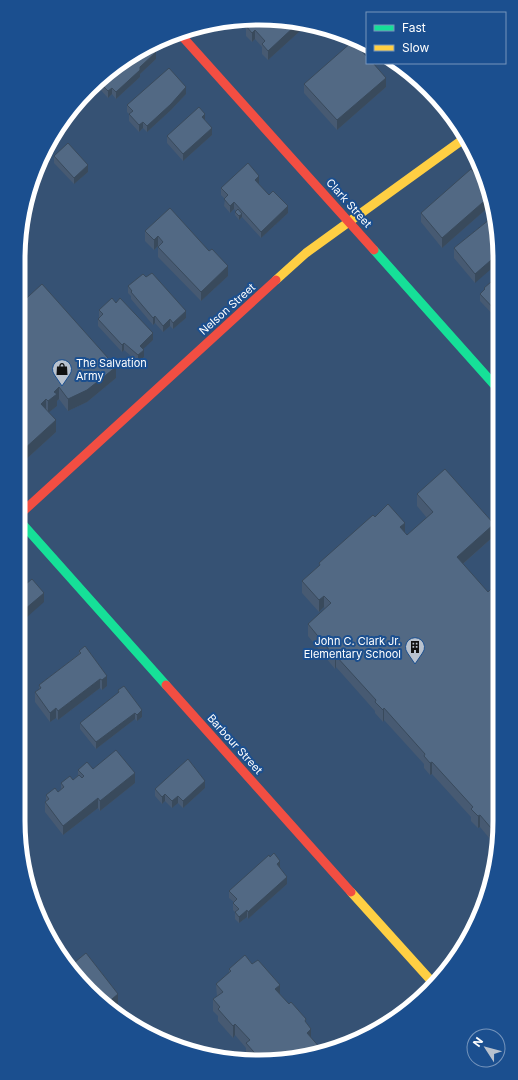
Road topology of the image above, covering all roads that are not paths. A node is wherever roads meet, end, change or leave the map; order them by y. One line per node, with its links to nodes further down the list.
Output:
1 (183, 37): 3 (street, Clark Street)
2 (461, 141): 3 (street, Nelson Street)
3 (350, 222): 4 (street, Clark Street); 5 (street, Nelson Street)
4 (493, 382)
5 (25, 510)
6 (25, 527): 7 (street, Barbour Street)
7 (430, 980)

